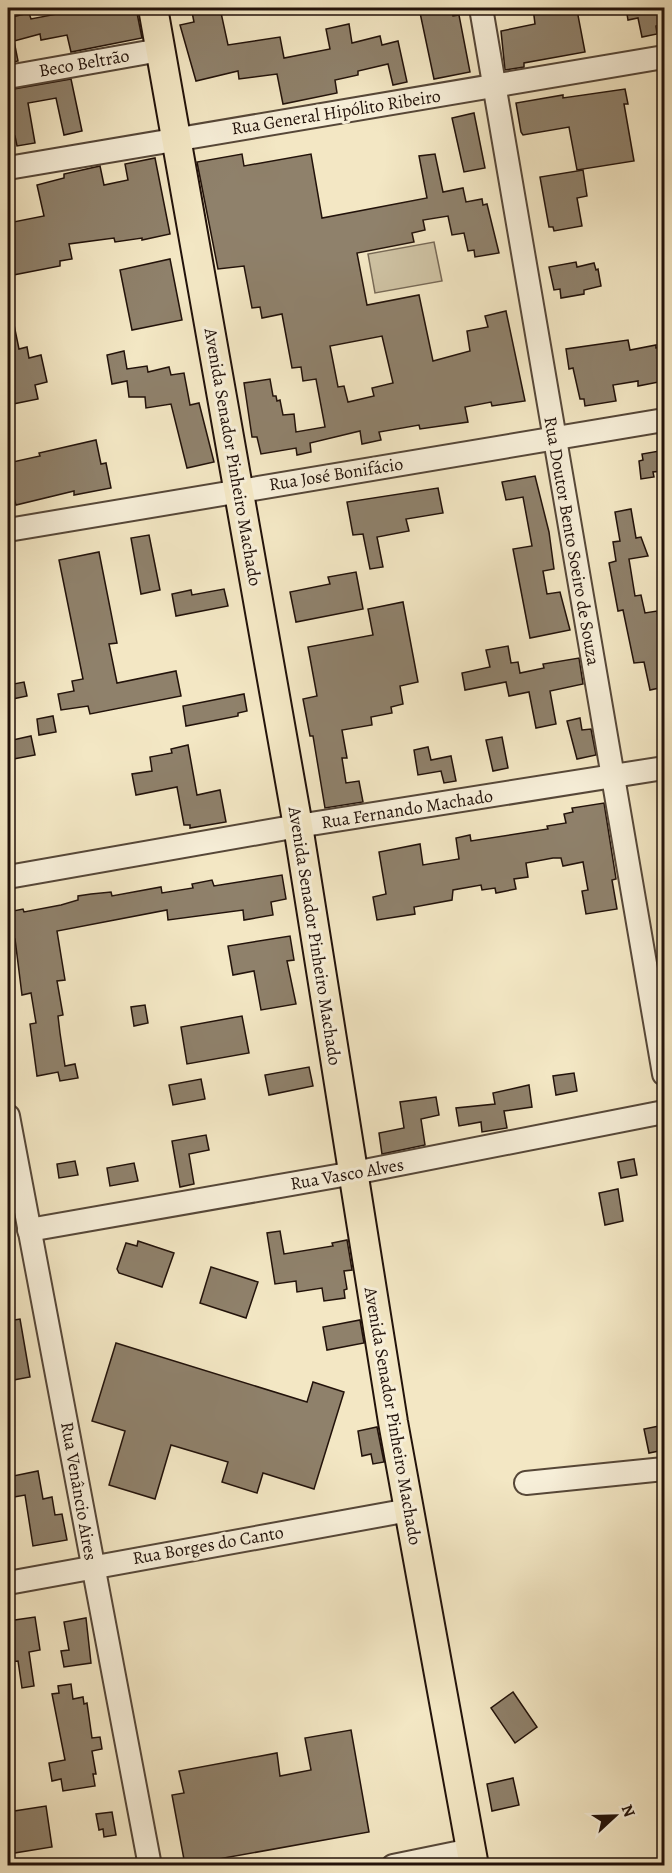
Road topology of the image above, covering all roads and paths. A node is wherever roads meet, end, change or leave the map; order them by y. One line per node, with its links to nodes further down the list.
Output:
1 (153, 8): 3 (main road, Avenida Senador Pinheiro Machado)
2 (481, 8): 6 (street, Rua Doutor Bento Soeiro de Souza)
3 (160, 50): 5 (street, Beco Beltrão); 7 (main road, Avenida Senador Pinheiro Machado)
4 (664, 57): 6 (street, Rua General Hipólito Ribeiro)
5 (8, 77)
6 (494, 86): 7 (street, Rua General Hipólito Ribeiro); 10 (street, Rua Doutor Bento Soeiro de Souza)
7 (175, 138): 8 (street, Rua General Hipólito Ribeiro); 11 (main road, Avenida Senador Pinheiro Machado)
8 (8, 168)
9 (664, 420): 10 (street, Rua José Bonifácio)
10 (554, 439): 11 (street, Rua José Bonifácio); 14 (street, Rua Doutor Bento Soeiro de Souza)
11 (239, 489): 12 (street, Rua José Bonifácio); 15 (main road, Avenida Senador Pinheiro Machado)
12 (8, 530)
13 (664, 768): 14 (street, Rua Fernando Machado)
14 (614, 776): 15 (street, Rua Fernando Machado); 17 (street, Rua Doutor Bento Soeiro de Souza)
15 (297, 826): 16 (street, Rua Fernando Machado); 20 (main road, Avenida Senador Pinheiro Machado)
16 (8, 877)
17 (664, 1074)
18 (664, 1112): 20 (street, Rua Vasco Alves)
19 (8, 1116): 21 (street, Rua Venâncio Aires)
20 (354, 1173): 21 (street, Rua Vasco Alves); 24 (main road, Avenida Senador Pinheiro Machado)
21 (28, 1230): 25 (street, Rua Venâncio Aires)
22 (664, 1469): 23 (street)
23 (526, 1484)
24 (409, 1510): 25 (street, Rua Borges do Canto); 27 (main road, Avenida Senador Pinheiro Machado)
25 (92, 1566): 26 (street, Rua Borges do Canto); 28 (street, Rua Venâncio Aires)
26 (8, 1583)
27 (472, 1858): 29 (street)
28 (150, 1866)
29 (393, 1866)

